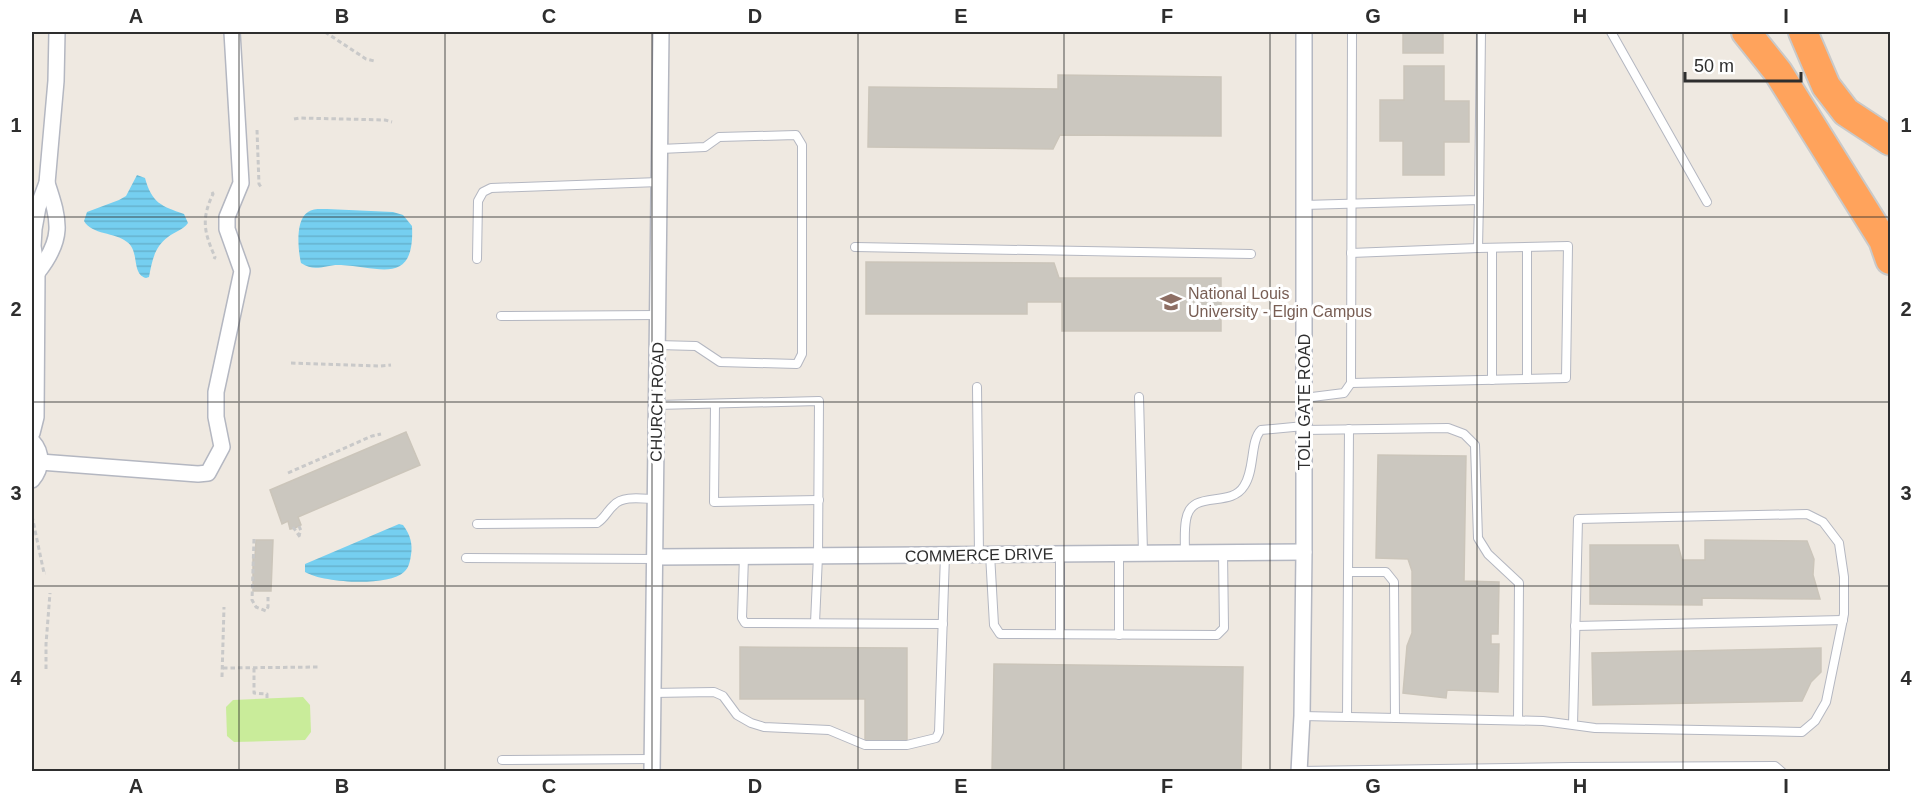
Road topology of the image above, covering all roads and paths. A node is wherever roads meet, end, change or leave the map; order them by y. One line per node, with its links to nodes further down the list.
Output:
1 (57, 32): 18 (street)
2 (232, 32): 53 (street)
3 (325, 32): 11 (path)
4 (661, 32): 16 (street, CHURCH ROAD)
5 (1304, 32): 24 (street, TOLL GATE ROAD)
6 (1352, 32): 23 (lane)
7 (1481, 32): 21 (lane)
8 (1611, 32): 22 (lane)
9 (1746, 32): 33 (highway)
10 (1803, 32): 15 (highway)
11 (374, 61)
12 (294, 119): 13 (path)
13 (392, 122)
14 (257, 130): 19 (path)
15 (1890, 141)
16 (660, 148): 17 (street, CHURCH ROAD); 37 (lane)
17 (659, 182): 32 (lane); 35 (street, CHURCH ROAD)
18 (47, 183): 34 (street); 34 (street)
19 (261, 187)
20 (212, 192): 31 (path)
21 (1479, 200): 23 (lane); 27 (lane)
22 (1707, 202)
23 (1351, 203): 24 (lane); 29 (lane)
24 (1304, 205): 45 (street, TOLL GATE ROAD)
25 (855, 247): 30 (lane)
26 (1527, 247): 28 (lane); 40 (lane); 40 (lane)
27 (1478, 248): 28 (lane); 29 (lane)
28 (1492, 248): 41 (lane)
29 (1351, 253): 42 (lane)
30 (1251, 254)
31 (214, 259)
32 (477, 259)
33 (1890, 260)
34 (37, 273): 50 (street)
35 (658, 315): 36 (lane); 37 (street, CHURCH ROAD)
36 (501, 316)
37 (657, 345): 47 (street, CHURCH ROAD)
38 (291, 363): 39 (path)
39 (391, 365)
40 (1527, 379): 41 (lane)
41 (1492, 380): 42 (lane)
42 (1351, 383): 45 (lane)
43 (977, 387): 68 (lane)
44 (1139, 397): 66 (lane)
45 (1304, 398): 48 (street, TOLL GATE ROAD)
46 (715, 404): 47 (lane); 57 (lane); 57 (lane)
47 (657, 405): 56 (street, CHURCH ROAD)
48 (1304, 428): 49 (lane); 64 (street, TOLL GATE ROAD); 67 (lane)
49 (1349, 429): 75 (lane); 96 (lane)
50 (32, 433)
51 (381, 434): 54 (path)
52 (32, 441): 53 (street)
53 (40, 462): 55 (street)
54 (288, 472)
55 (32, 480)
56 (656, 499): 59 (lane); 74 (street, CHURCH ROAD)
57 (819, 500): 72 (lane)
58 (32, 516): 76 (path)
59 (477, 524)
60 (299, 526): 61 (path)
61 (293, 527)
62 (254, 538): 78 (path)
63 (1223, 552): 64 (street, COMMERCE DRIVE); 67 (street, COMMERCE DRIVE); 85 (lane)
64 (1304, 552): 93 (street, TOLL GATE ROAD)
65 (1119, 553): 66 (street, COMMERCE DRIVE); 69 (street, COMMERCE DRIVE); 85 (lane)
66 (1143, 553): 67 (street, COMMERCE DRIVE)
67 (1185, 553)
68 (985, 554): 69 (street, COMMERCE DRIVE); 70 (street, COMMERCE DRIVE); 84 (lane)
69 (1060, 554): 84 (lane)
70 (945, 555): 72 (street, COMMERCE DRIVE); 82 (lane)
71 (744, 556): 72 (street, COMMERCE DRIVE); 74 (street, COMMERCE DRIVE); 81 (lane)
72 (818, 556): 81 (lane)
73 (466, 558): 74 (lane)
74 (655, 558): 91 (street, CHURCH ROAD)
75 (1348, 572): 94 (lane); 95 (lane)
76 (46, 573)
77 (50, 593): 89 (path)
78 (268, 597)
79 (224, 607): 87 (path)
80 (1843, 620): 83 (lane); 83 (lane); 97 (lane)
81 (815, 623): 82 (lane)
82 (943, 624): 91 (lane)
83 (1575, 626): 97 (lane)
84 (1060, 634): 85 (lane)
85 (1119, 635)
86 (320, 667): 88 (path)
87 (223, 668): 88 (path); 90 (path)
88 (254, 668): 92 (path)
89 (46, 669)
90 (222, 676)
91 (653, 693): 99 (street, CHURCH ROAD)
92 (267, 698)
93 (1302, 716): 94 (lane); 101 (street, TOLL GATE ROAD)
94 (1347, 717): 95 (lane)
95 (1395, 718): 96 (lane)
96 (1518, 720): 97 (lane)
97 (1573, 725)
98 (502, 760): 99 (lane)
99 (652, 765)
100 (1572, 769): 102 (lane); 103 (lane)
101 (1299, 771): 102 (lane)
102 (1377, 771)
103 (1782, 771)

